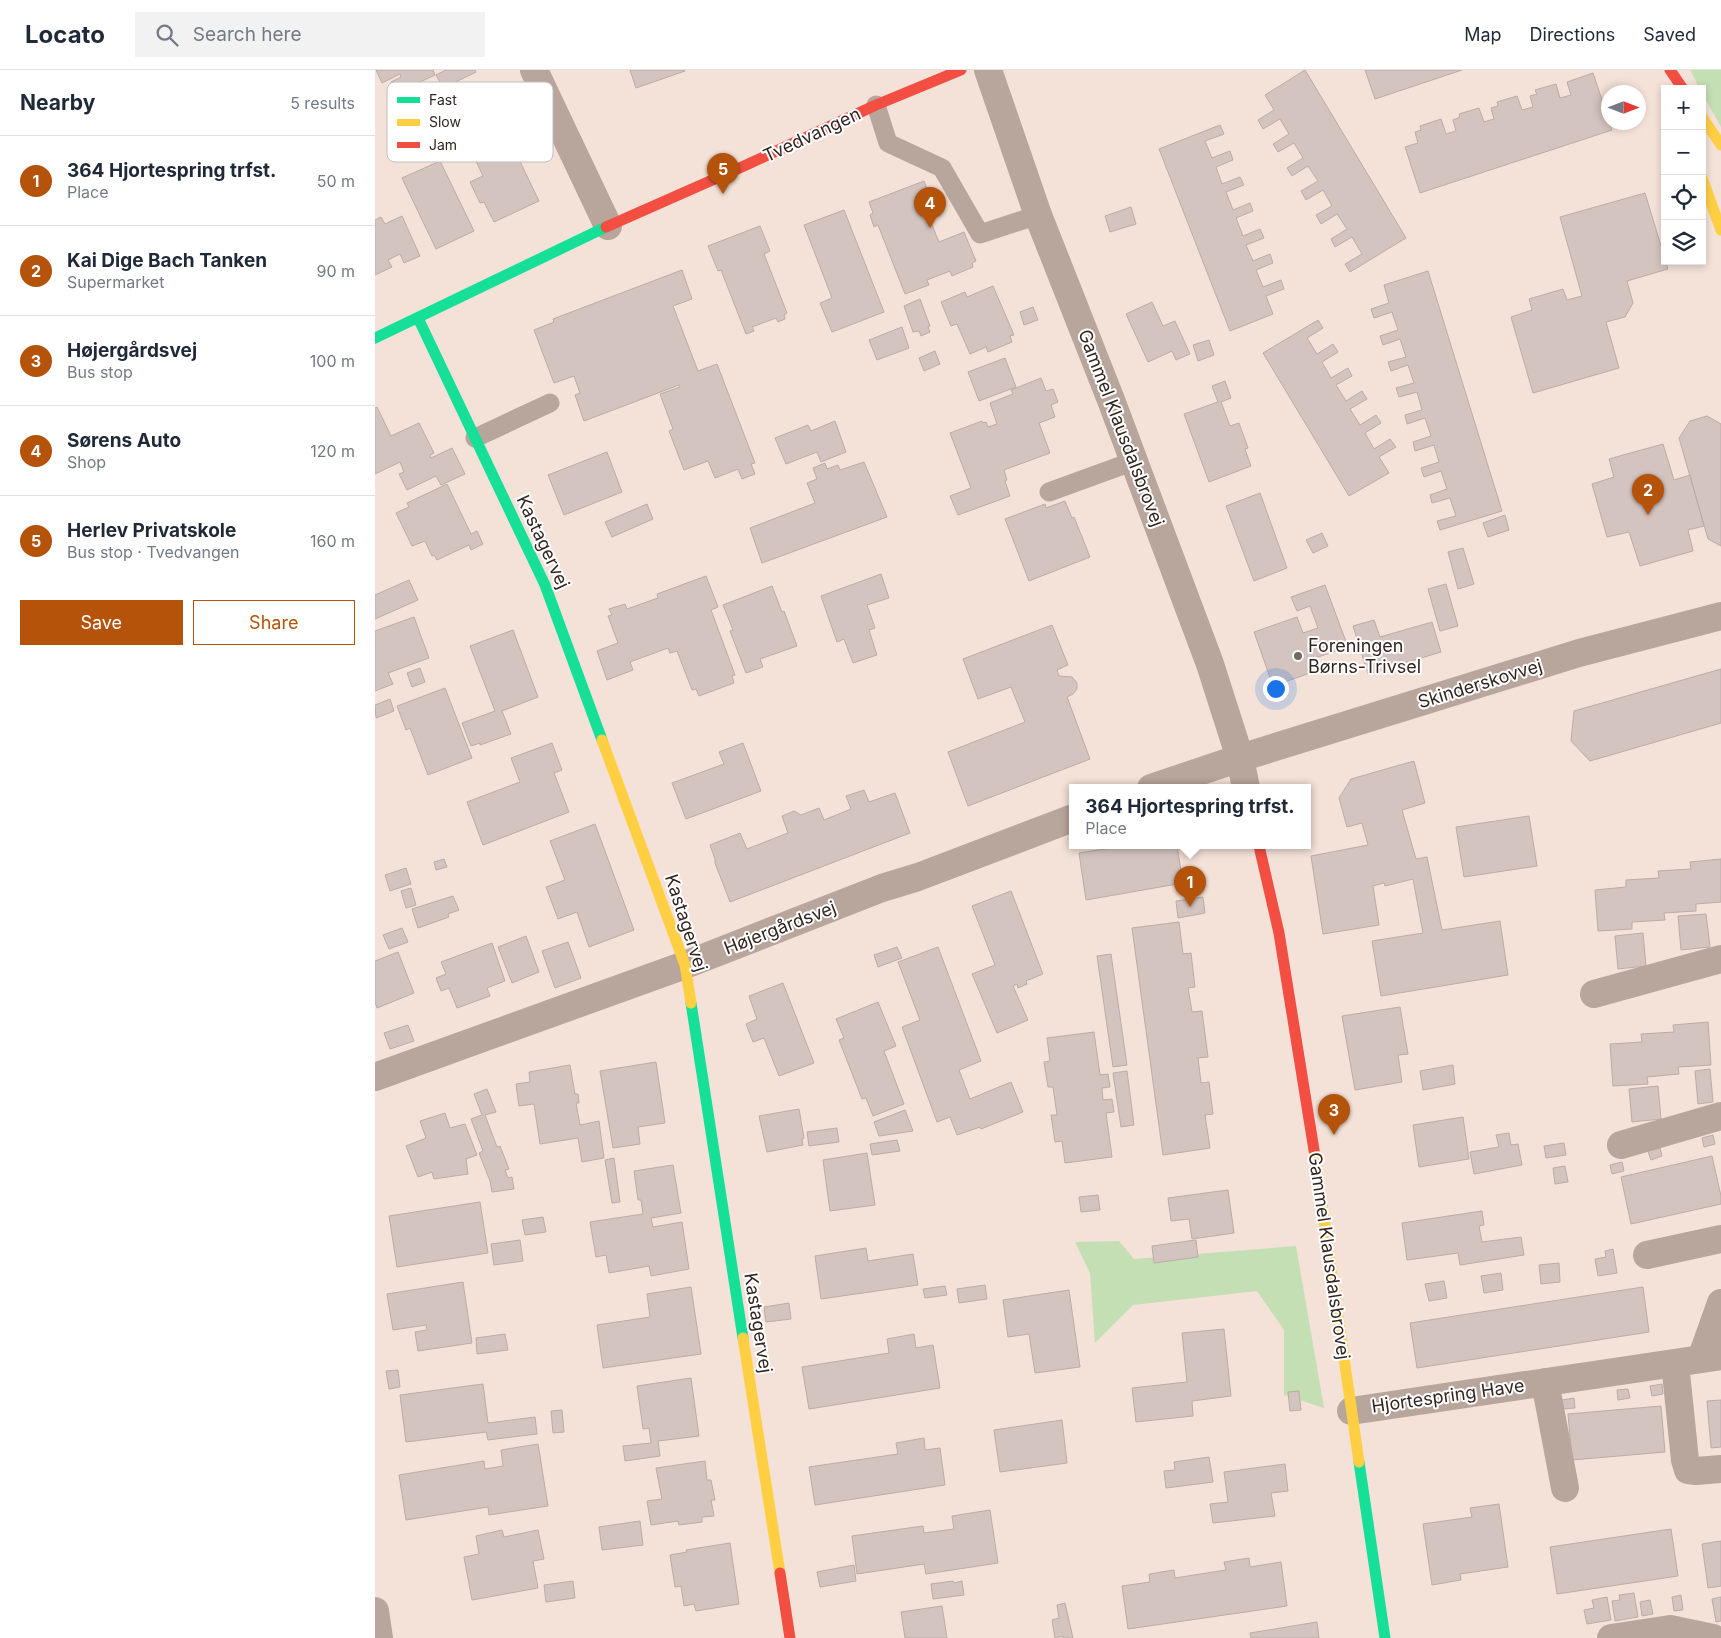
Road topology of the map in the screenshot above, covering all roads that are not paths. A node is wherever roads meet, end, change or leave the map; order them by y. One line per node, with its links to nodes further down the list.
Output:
1 (534, 70): 6 (street)
2 (961, 70): 9 (street, Tvedvangen)
3 (989, 70): 14 (street, Gammel Klausdalsbrovej)
4 (1663, 70): 7 (street)
5 (1671, 70): 8 (street)
6 (540, 82)
7 (1669, 85)
8 (1680, 85)
9 (876, 105): 14 (lane); 15 (street, Tvedvangen)
10 (553, 110): 15 (street)
11 (1706, 123): 12 (street)
12 (1721, 145)
13 (1706, 189): 16 (street)
14 (1037, 216): 21 (street, Gammel Klausdalsbrovej)
15 (609, 226): 17 (street, Tvedvangen)
16 (1721, 230)
17 (418, 318): 18 (street, Tvedvangen); 20 (street, Kastagervej)
18 (375, 338)
19 (550, 403): 20 (lane)
20 (475, 438): 30 (street, Kastagervej)
21 (1134, 461): 22 (lane); 24 (street, Gammel Klausdalsbrovej)
22 (1049, 492)
23 (1721, 616): 24 (street, Skinderskovvej)
24 (1240, 758): 25 (street); 26 (street, Gammel Klausdalsbrovej)
25 (1163, 784)
26 (1245, 784)
27 (1069, 820): 30 (street, Højergårdsvej)
28 (1260, 849): 40 (street, Gammel Klausdalsbrovej)
29 (1721, 959): 31 (street)
30 (685, 965): 32 (street, Højergårdsvej); 45 (street, Kastagervej)
31 (1594, 994)
32 (375, 1077)
33 (1721, 1116): 34 (street)
34 (1621, 1145)
35 (1721, 1240): 36 (street)
36 (1647, 1256)
37 (1721, 1303): 38 (street)
38 (1699, 1359): 39 (street, Hjortespring Have); 41 (street)
39 (1545, 1382): 40 (street, Hjortespring Have); 42 (street, Hjortespring Have)
40 (1351, 1411): 46 (street, Gammel Klausdalsbrovej)
41 (1721, 1469)
42 (1565, 1488)
43 (375, 1611): 44 (street)
44 (379, 1638)
45 (789, 1638)
46 (1385, 1638)
47 (1611, 1638): 48 (street)
48 (1713, 1638)

